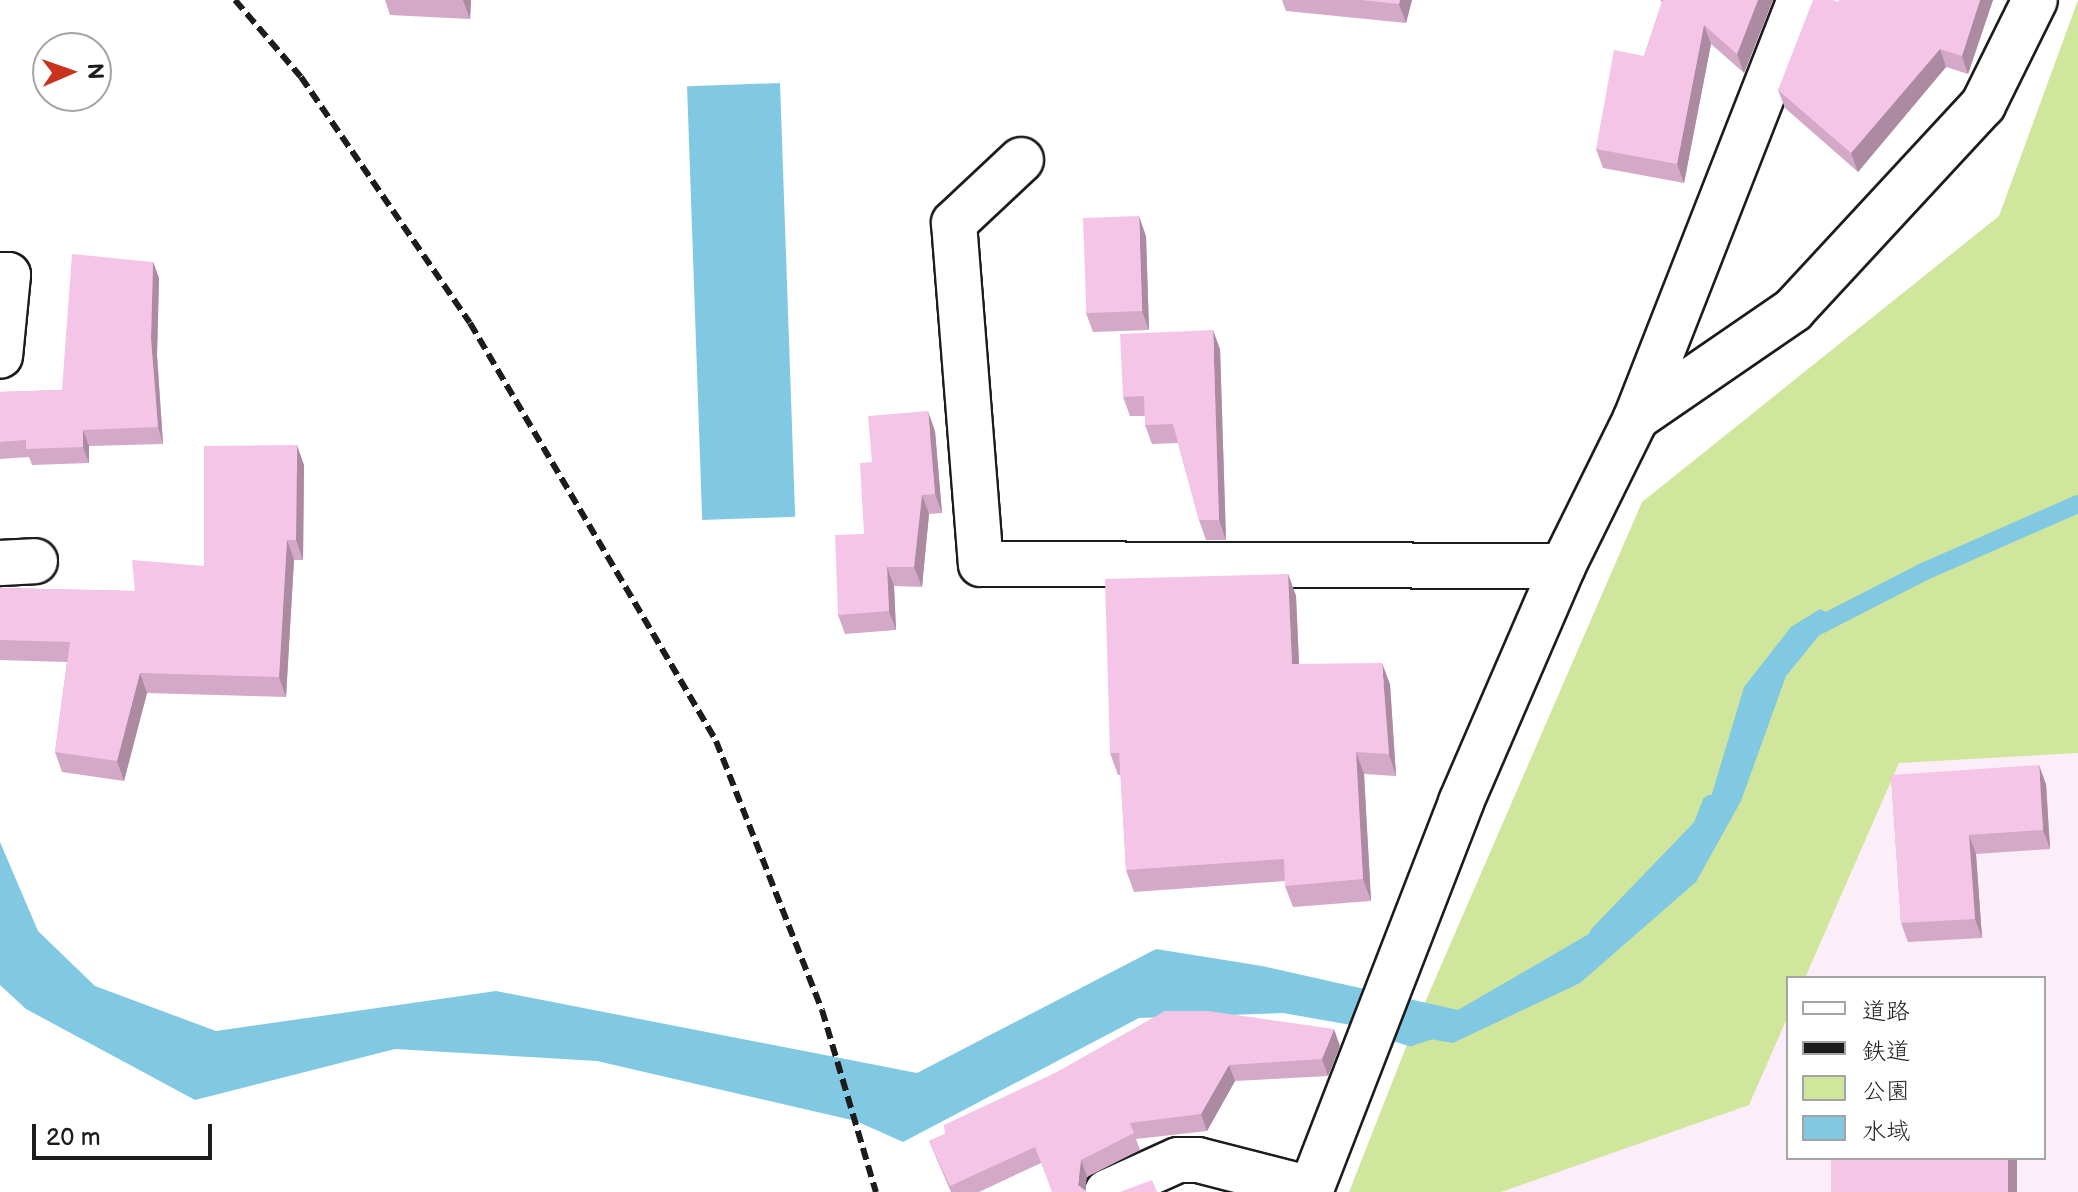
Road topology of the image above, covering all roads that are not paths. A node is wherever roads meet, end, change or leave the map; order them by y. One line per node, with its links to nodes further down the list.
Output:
1 (1800, 0): 6 (street)
2 (2035, 0): 6 (street)
3 (1021, 160): 7 (street)
4 (0, 275): 5 (street)
5 (0, 356)
6 (1636, 418): 7 (street)
7 (1563, 566): 8 (street)
8 (1310, 1190): 9 (street)
9 (1107, 1192)

